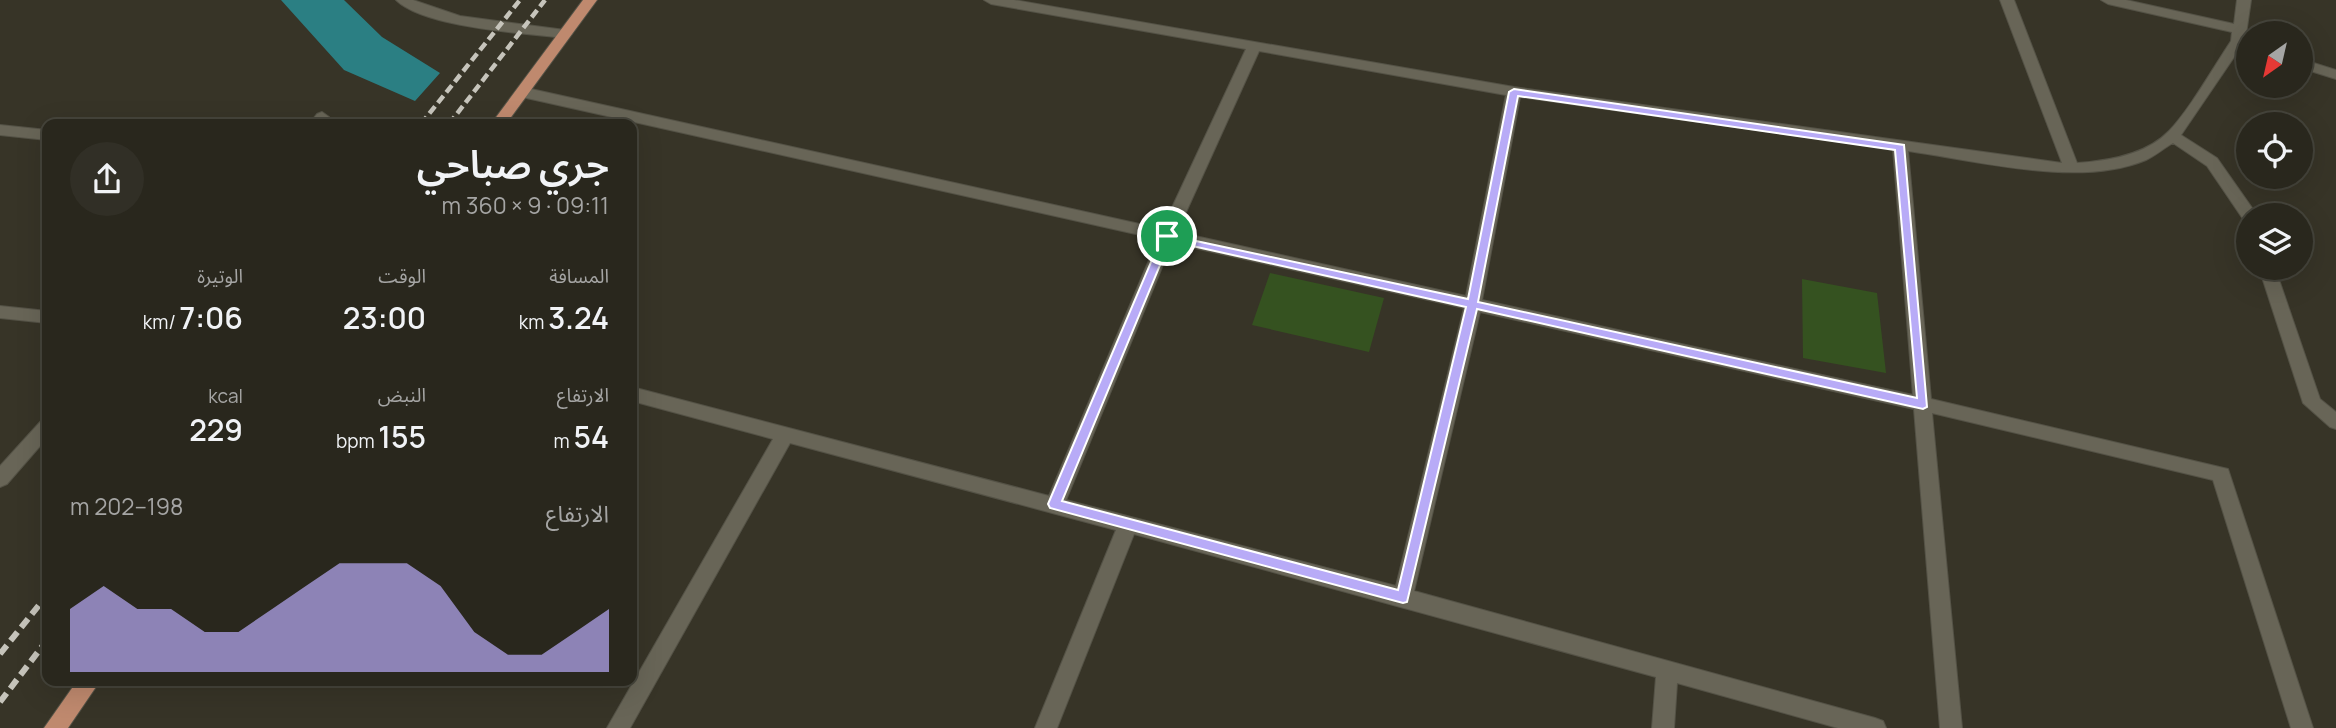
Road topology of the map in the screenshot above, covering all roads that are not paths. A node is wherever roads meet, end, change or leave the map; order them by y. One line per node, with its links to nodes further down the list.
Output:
1 (403, 0): 8 (street)
2 (590, 0): 8 (main road)
3 (991, 0): 10 (street)
4 (2007, 0): 21 (street)
5 (2108, 0): 9 (street)
6 (2244, 0): 7 (street)
7 (2243, 21)
8 (565, 34): 14 (main road)
9 (2236, 37)
10 (1254, 47): 15 (street); 23 (street)
11 (2236, 47): 19 (street)
12 (2314, 67): 13 (street)
13 (2336, 75)
14 (522, 92): 16 (main road); 23 (street)
15 (1514, 92): 20 (street); 25 (street)
16 (502, 119)
17 (0, 130): 18 (street)
18 (42, 134)
19 (2173, 136): 21 (street); 22 (street)
20 (1900, 147): 21 (street); 29 (street)
21 (2072, 169)
22 (2241, 203)
23 (1167, 236): 25 (street); 34 (street)
24 (2271, 280): 30 (street)
25 (1472, 304): 29 (street); 36 (street)
26 (0, 312): 27 (street)
27 (42, 316)
28 (637, 395): 32 (street)
29 (1923, 404): 44 (street); 45 (street)
30 (2336, 422)
31 (42, 432): 33 (street)
32 (785, 435): 34 (street); 40 (street)
33 (0, 479)
34 (1055, 504): 35 (street)
35 (1128, 524): 36 (street); 41 (street)
36 (1403, 597): 37 (street)
37 (1667, 673): 42 (street); 43 (street)
38 (85, 686): 39 (main road)
39 (55, 728)
40 (618, 728)
41 (1046, 728)
42 (1663, 728)
43 (1875, 728)
44 (1951, 728)
45 (2302, 728)

